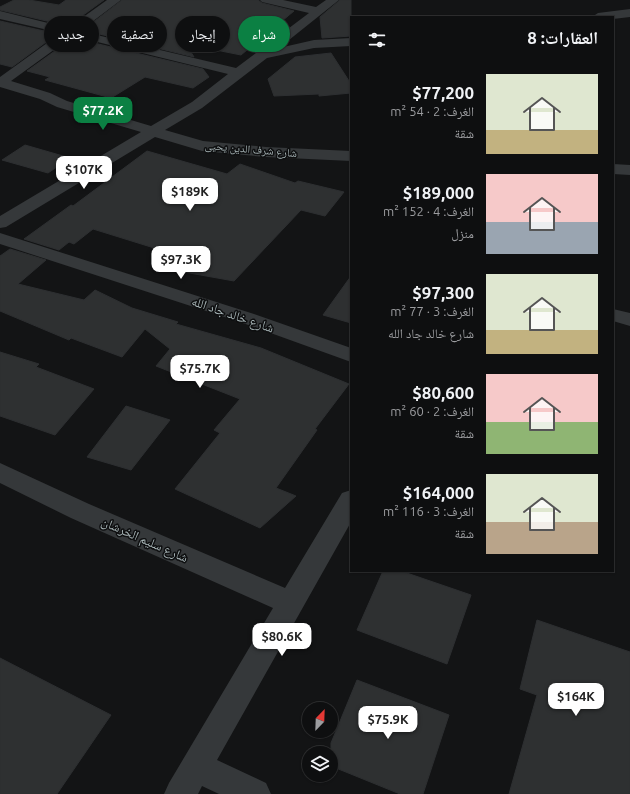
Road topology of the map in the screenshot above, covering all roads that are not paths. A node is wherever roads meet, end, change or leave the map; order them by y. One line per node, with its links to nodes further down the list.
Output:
1 (115, 0): 8 (street)
2 (266, 0): 4 (street)
3 (333, 0): 4 (street)
4 (318, 11): 13 (street)
5 (630, 13): 7 (street)
6 (0, 15): 11 (street)
7 (611, 15): 9 (street)
8 (93, 16)
9 (604, 16)
10 (614, 17): 12 (street)
11 (44, 25)
12 (626, 27)
13 (293, 32): 16 (street); 18 (street)
14 (99, 38): 19 (street)
15 (350, 42): 16 (street)
16 (314, 44): 18 (street)
17 (44, 51): 20 (street)
18 (263, 55): 19 (street)
19 (240, 73): 22 (street)
20 (4, 78): 21 (street, شارع شرف الدين يحيى); 21 (street, شارع شرف الدين يحيى)
21 (62, 104): 22 (street, شارع شرف الدين يحيى)
22 (153, 132): 23 (street, شارع شرف الدين يحيى); 26 (street)
23 (350, 156)
24 (614, 169): 25 (street)
25 (630, 170)
26 (2, 220)
27 (0, 238): 28 (street, شارع خالد جاد الله)
28 (350, 355)
29 (0, 472): 31 (street, شارع سليم الخرشان)
30 (350, 502): 31 (street)
31 (290, 603): 32 (street)
32 (196, 767): 33 (street); 34 (street)
33 (180, 794)
34 (255, 794)

